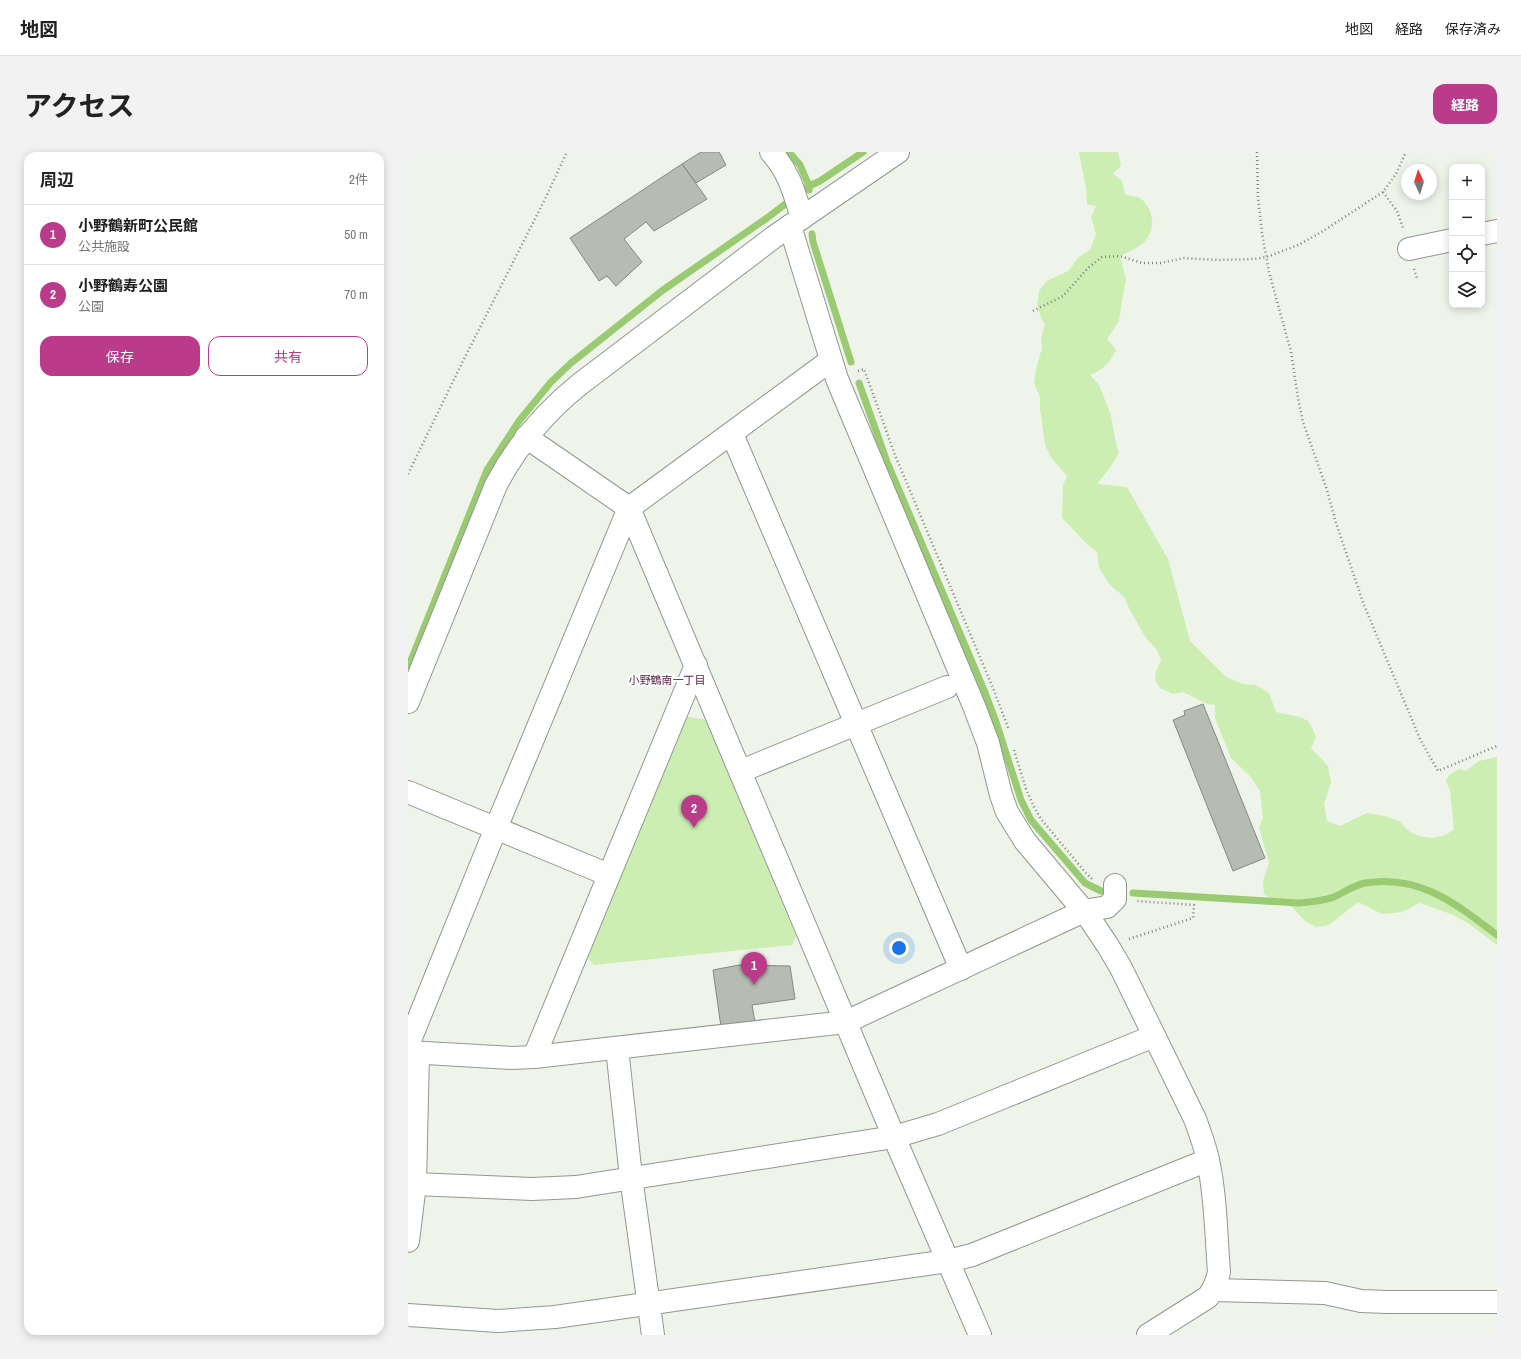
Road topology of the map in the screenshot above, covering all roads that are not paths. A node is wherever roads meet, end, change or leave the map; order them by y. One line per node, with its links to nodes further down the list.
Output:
1 (771, 152): 3 (street)
2 (898, 152): 3 (street)
3 (796, 222): 8 (street); 10 (street)
4 (1497, 231): 5 (street)
5 (1485, 233)
6 (1449, 241): 7 (street)
7 (1409, 248)
8 (831, 360): 9 (street); 21 (street)
9 (732, 434): 11 (street); 15 (street)
10 (526, 437): 11 (street); 14 (street)
11 (629, 508): 12 (street); 18 (street)
12 (696, 665): 16 (street); 19 (street)
13 (947, 687): 15 (street)
14 (408, 702)
15 (856, 724): 16 (street); 22 (street)
16 (741, 771): 23 (street)
17 (408, 792): 18 (street)
18 (496, 828): 19 (street); 26 (street)
19 (608, 875): 27 (street)
20 (1115, 892): 21 (street)
21 (1084, 911): 22 (street); 24 (street)
22 (961, 969): 23 (street)
23 (846, 1022): 25 (street); 28 (street)
24 (1154, 1036): 28 (street); 29 (street)
25 (617, 1048): 27 (street); 30 (street)
26 (411, 1050): 27 (street); 31 (street)
27 (534, 1057)
28 (894, 1137): 30 (street); 33 (street)
29 (1208, 1160): 33 (street); 34 (street)
30 (631, 1177): 31 (street); 36 (street)
31 (415, 1184): 32 (street)
32 (408, 1241)
33 (948, 1261): 36 (street); 39 (street)
34 (1213, 1290): 35 (street); 40 (street)
35 (1497, 1302)
36 (649, 1303): 37 (street); 38 (street)
37 (408, 1315)
38 (653, 1335)
39 (980, 1335)
40 (1148, 1335)

